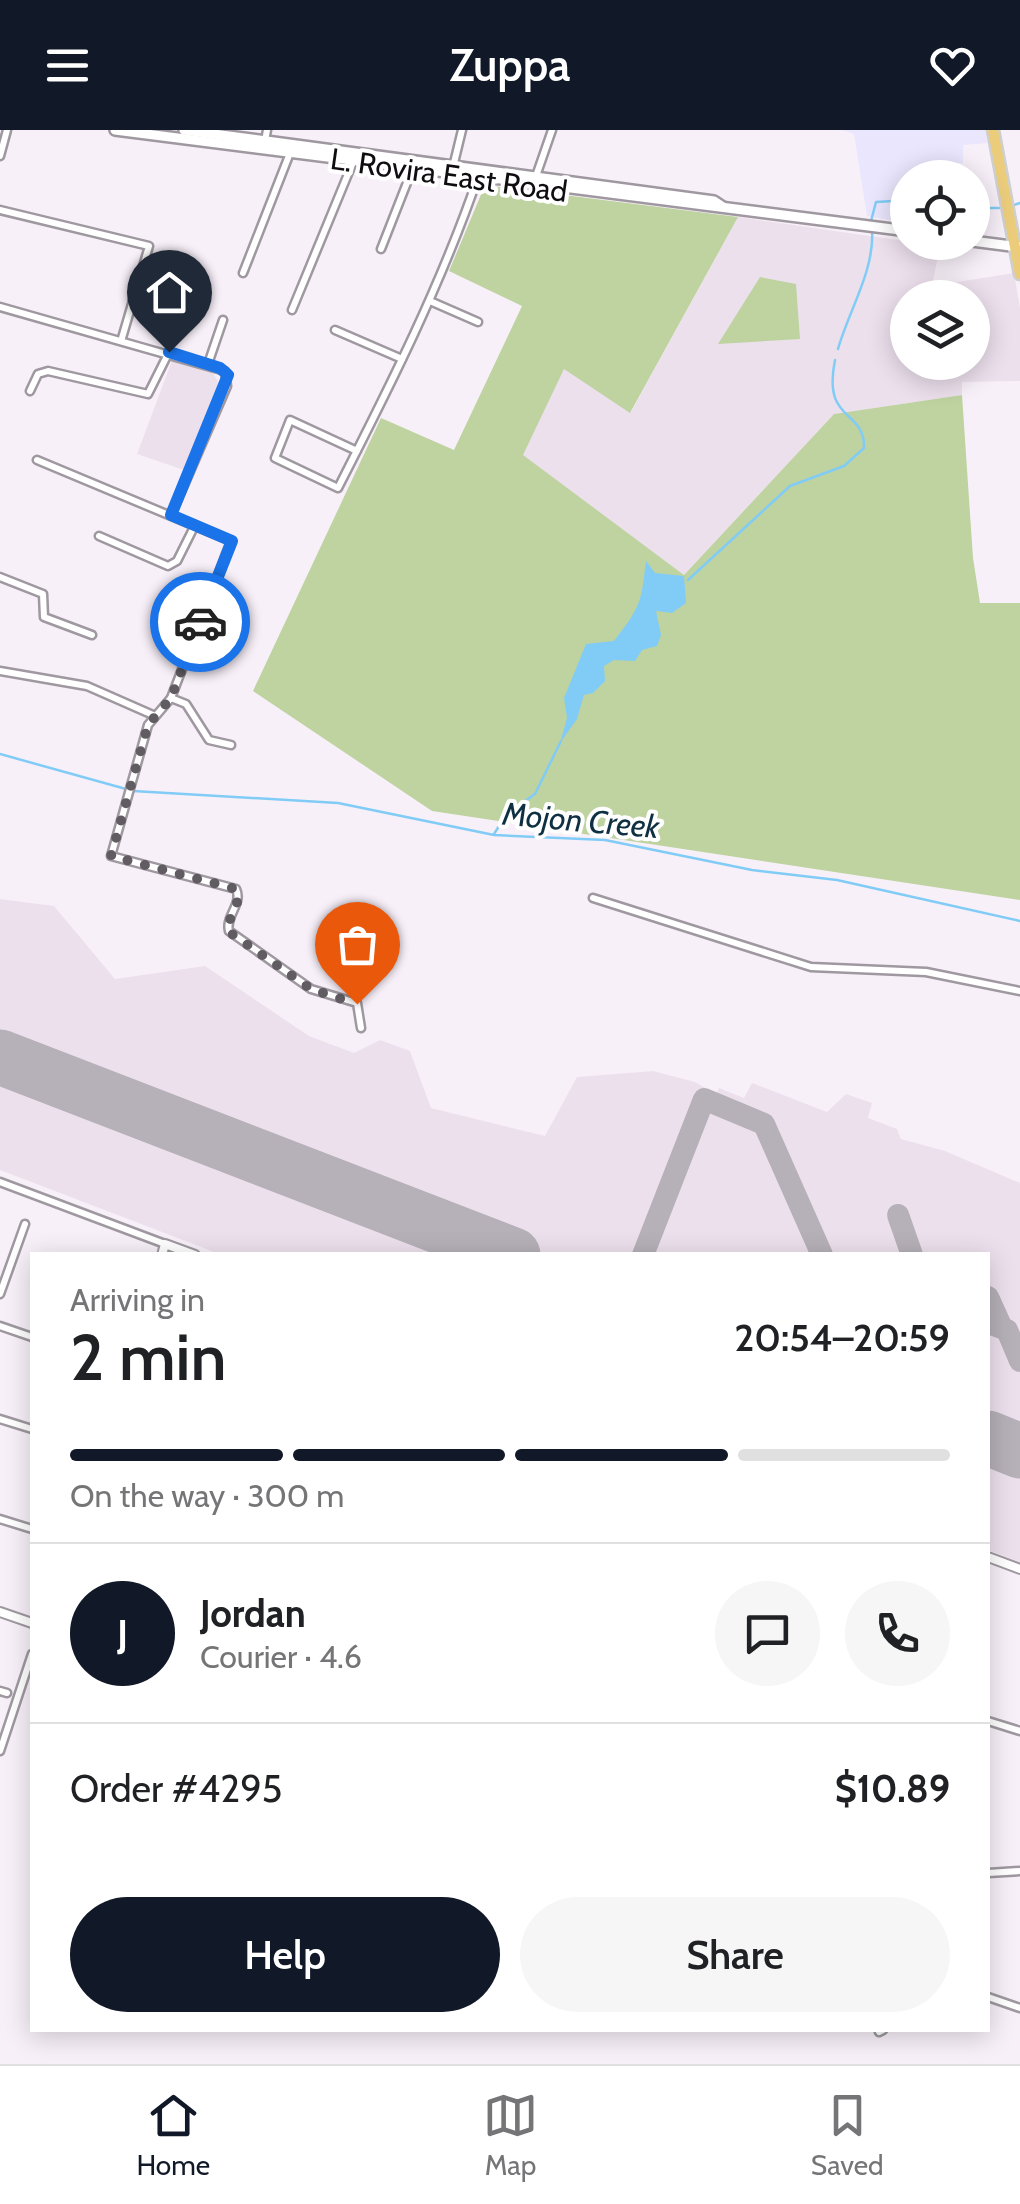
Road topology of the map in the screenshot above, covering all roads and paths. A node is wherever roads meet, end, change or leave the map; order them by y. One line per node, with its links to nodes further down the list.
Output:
1 (7, 130): 11 (street)
2 (115, 130): 7 (main road, L. Rovira East Road)
3 (462, 130): 14 (street)
4 (552, 130): 17 (street)
5 (993, 130): 22 (highway)
6 (207, 132): 7 (main road, L. Rovira East Road); 8 (main road, L. Rovira East Road)
7 (182, 133): 9 (main road, L. Rovira East Road)
8 (266, 136): 9 (main road, L. Rovira East Road)
9 (277, 147): 10 (main road, L. Rovira East Road); 12 (main road, L. Rovira East Road)
10 (290, 153): 13 (main road, L. Rovira East Road); 24 (street)
11 (0, 156)
12 (379, 161): 13 (main road, L. Rovira East Road); 14 (main road, L. Rovira East Road); 15 (main road, L. Rovira East Road)
13 (352, 162): 28 (street)
14 (453, 167): 16 (main road, L. Rovira East Road)
15 (412, 170): 16 (main road, L. Rovira East Road); 23 (street)
16 (479, 175): 17 (main road, L. Rovira East Road); 18 (main road, L. Rovira East Road); 26 (street)
17 (535, 178): 18 (main road, L. Rovira East Road)
18 (724, 207): 20 (main road, L. Rovira East Road)
19 (0, 210): 32 (street)
20 (890, 229)
21 (990, 243): 22 (main road)
22 (1018, 247): 25 (highway)
23 (382, 249)
24 (244, 273)
25 (1020, 274)
26 (430, 301): 30 (street); 34 (street)
27 (0, 307): 32 (street)
28 (292, 310)
29 (223, 320): 35 (street)
30 (478, 322)
31 (335, 330): 34 (street)
32 (122, 338): 33 (street)
33 (169, 352): 35 (street); 36 (street)
34 (402, 359): 37 (street)
35 (208, 364): 39 (street)
36 (30, 391)
37 (357, 451): 37 (street)
38 (37, 460): 39 (street)
39 (171, 515): 40 (street)
40 (195, 526): 41 (street); 45 (street)
41 (99, 536)
42 (0, 577): 43 (street)
43 (92, 635)
44 (0, 671): 46 (street)
45 (171, 698): 46 (street); 47 (street)
46 (152, 715): 50 (street)
47 (231, 745)
48 (593, 898): 49 (street)
49 (1020, 990)
50 (362, 1028)
51 (0, 1182): 53 (street)
52 (24, 1224): 56 (street)
53 (166, 1244): 54 (street); 55 (street)
54 (163, 1252)
55 (186, 1252)
56 (0, 1294)
57 (0, 1326): 58 (street)
58 (30, 1336)
59 (0, 1419): 60 (street)
60 (30, 1428)
61 (0, 1518): 62 (street)
62 (30, 1528)
63 (990, 1558): 64 (street)
64 (1020, 1569)
65 (0, 1612): 66 (street)
66 (30, 1622)
67 (30, 1660): 70 (street)
68 (990, 1722): 69 (street)
69 (1020, 1731)
70 (0, 1751)
71 (1020, 1871): 72 (street)
72 (990, 1872)
73 (990, 1999): 74 (street)
74 (1020, 2008)

